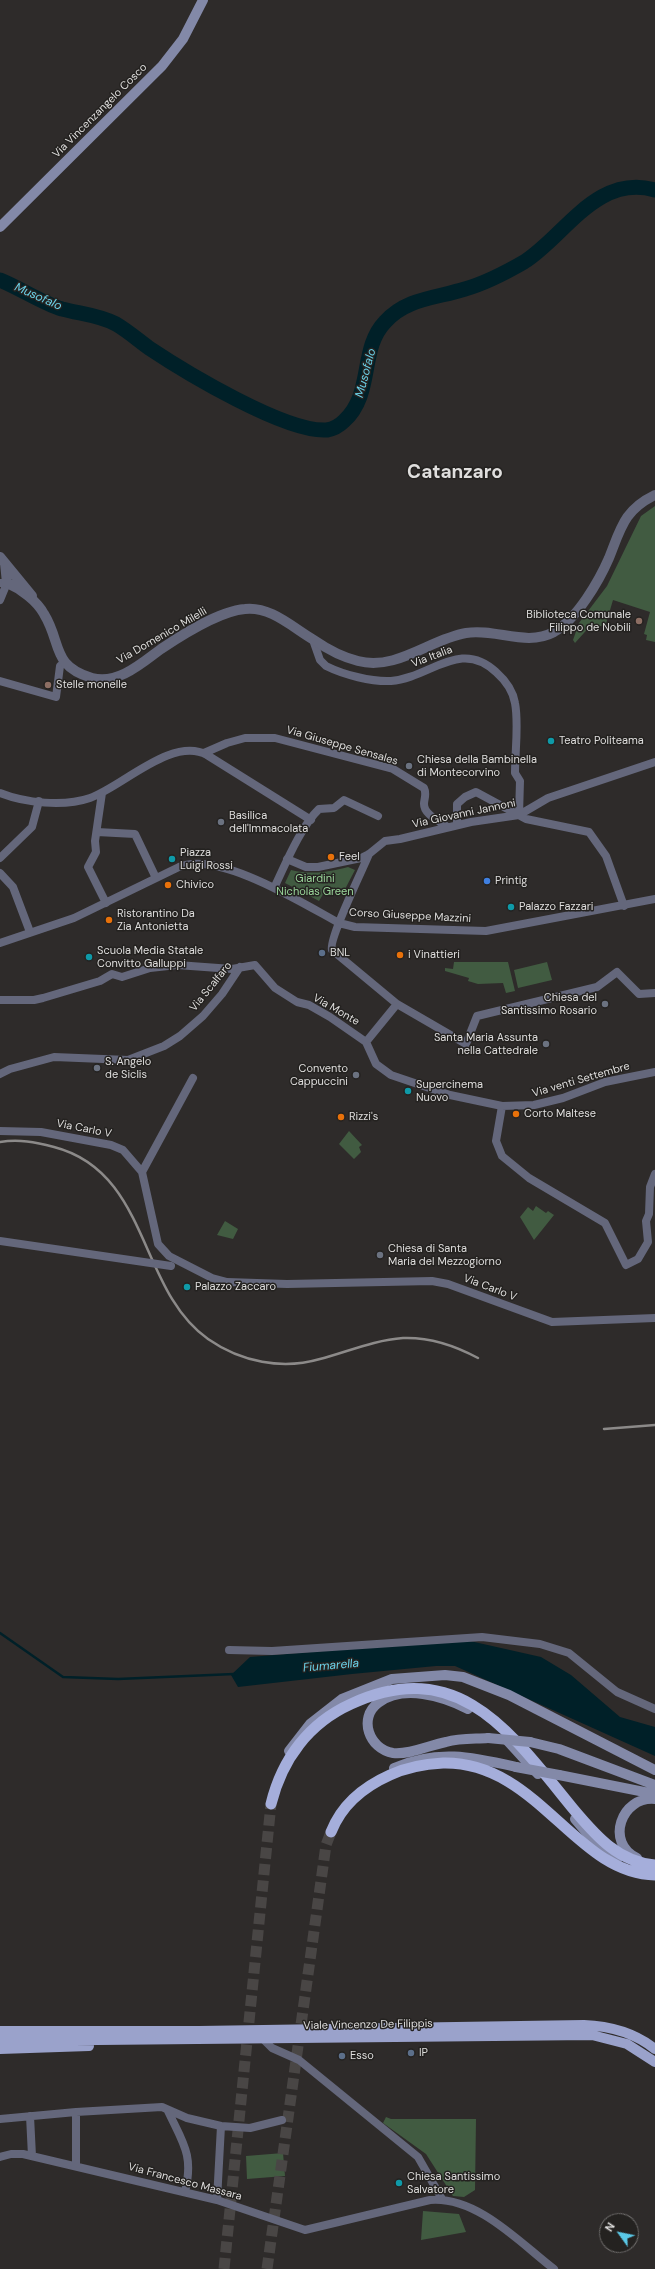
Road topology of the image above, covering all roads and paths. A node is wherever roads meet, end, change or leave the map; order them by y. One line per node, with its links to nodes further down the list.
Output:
1 (203, 0): 2 (main road, Via Vincenzangelo Cosco)
2 (0, 227)
3 (655, 494): 8 (street, Via Domenico Milelli)
4 (2, 560): 5 (street); 7 (street)
5 (4, 583): 6 (street); 7 (street)
6 (0, 600)
7 (37, 604): 9 (street)
8 (313, 640): 9 (street, Via Domenico Milelli); 17 (street, Via Italia)
9 (64, 663): 10 (street)
10 (0, 681)
11 (204, 753): 13 (street); 20 (street); 22 (street, Via Giuseppe Sensales)
12 (655, 762): 17 (street, Via Giovanni Jannoni)
13 (102, 793): 15 (street); 23 (street)
14 (2, 795): 15 (street)
15 (39, 801): 25 (street)
16 (505, 808): 17 (street); 19 (street); 21 (street)
17 (519, 815): 19 (street, Via Giovanni Jannoni); 32 (street)
18 (378, 816): 20 (street)
19 (502, 818): 21 (street, Via Giovanni Jannoni)
20 (310, 820): 26 (street)
21 (457, 825): 22 (street, Via Giovanni Jannoni)
22 (447, 827): 24 (street, Via Giovanni Jannoni)
23 (97, 832): 28 (street); 31 (street)
24 (369, 854): 26 (street); 33 (street)
25 (0, 858)
26 (287, 859): 29 (street)
27 (0, 873): 34 (street)
28 (156, 878): 29 (street, Corso Giuseppe Mazzini); 31 (street, Corso Giuseppe Mazzini)
29 (274, 888): 33 (street, Corso Giuseppe Mazzini)
30 (655, 899): 32 (street, Corso Giuseppe Mazzini)
31 (106, 903): 34 (street, Corso Giuseppe Mazzini)
32 (624, 906): 33 (street, Corso Giuseppe Mazzini)
33 (339, 923): 40 (street)
34 (30, 932): 35 (street, Corso Giuseppe Mazzini)
35 (0, 943)
36 (258, 967): 37 (street, Via Scalfaro); 41 (street, Via Monte)
37 (240, 968): 39 (street); 43 (street, Via Scalfaro)
38 (655, 993): 40 (street)
39 (0, 1000)
40 (397, 1004): 41 (street)
41 (366, 1042): 45 (street, Via venti Settembre)
42 (655, 1072): 45 (street, Via venti Settembre)
43 (0, 1074)
44 (193, 1078): 47 (street)
45 (502, 1106): 48 (street)
46 (0, 1131): 47 (street, Via Carlo V)
47 (142, 1172): 50 (street, Via Carlo V)
48 (655, 1174)
49 (0, 1241): 50 (street, bridge)
50 (198, 1272): 51 (street, Via Carlo V)
51 (655, 1318)
52 (228, 1650): 53 (street)
53 (655, 1709)
54 (655, 1770): 55 (main road)
55 (279, 1776): 59 (highway); 62 (highway)
56 (655, 1785): 63 (main road, bridge)
57 (655, 1794): 60 (main road, bridge)
58 (655, 1799): 61 (main road)
59 (271, 1804)
60 (332, 1827): 64 (highway)
61 (655, 1862)
62 (655, 1866)
63 (655, 1870)
64 (655, 1875)
65 (0, 2031): 66 (main road, Viale Vincenzo De Filippis)
66 (144, 2036): 67 (main road, Viale Vincenzo De Filippis); 68 (main road, Viale Vincenzo De Filippis); 69 (main road); 70 (main road, Viale Vincenzo De Filippis)
67 (263, 2039): 71 (main road, Viale Vincenzo De Filippis); 82 (street)
68 (0, 2041)
69 (0, 2049)
70 (655, 2049)
71 (655, 2062)
72 (168, 2111): 73 (street); 77 (street); 81 (street)
73 (76, 2112): 74 (street); 80 (street)
74 (30, 2116): 75 (street); 78 (street)
75 (0, 2119)
76 (282, 2120): 77 (street)
77 (221, 2126): 83 (street)
78 (32, 2156): 79 (street, Via Francesco Massara); 80 (street, Via Francesco Massara)
79 (0, 2157)
80 (76, 2165): 81 (street, Via Francesco Massara)
81 (185, 2192): 83 (street, Via Francesco Massara)
82 (442, 2199): 83 (street, Via Francesco Massara); 84 (street, Via Francesco Massara)
83 (217, 2200)
84 (554, 2269)

